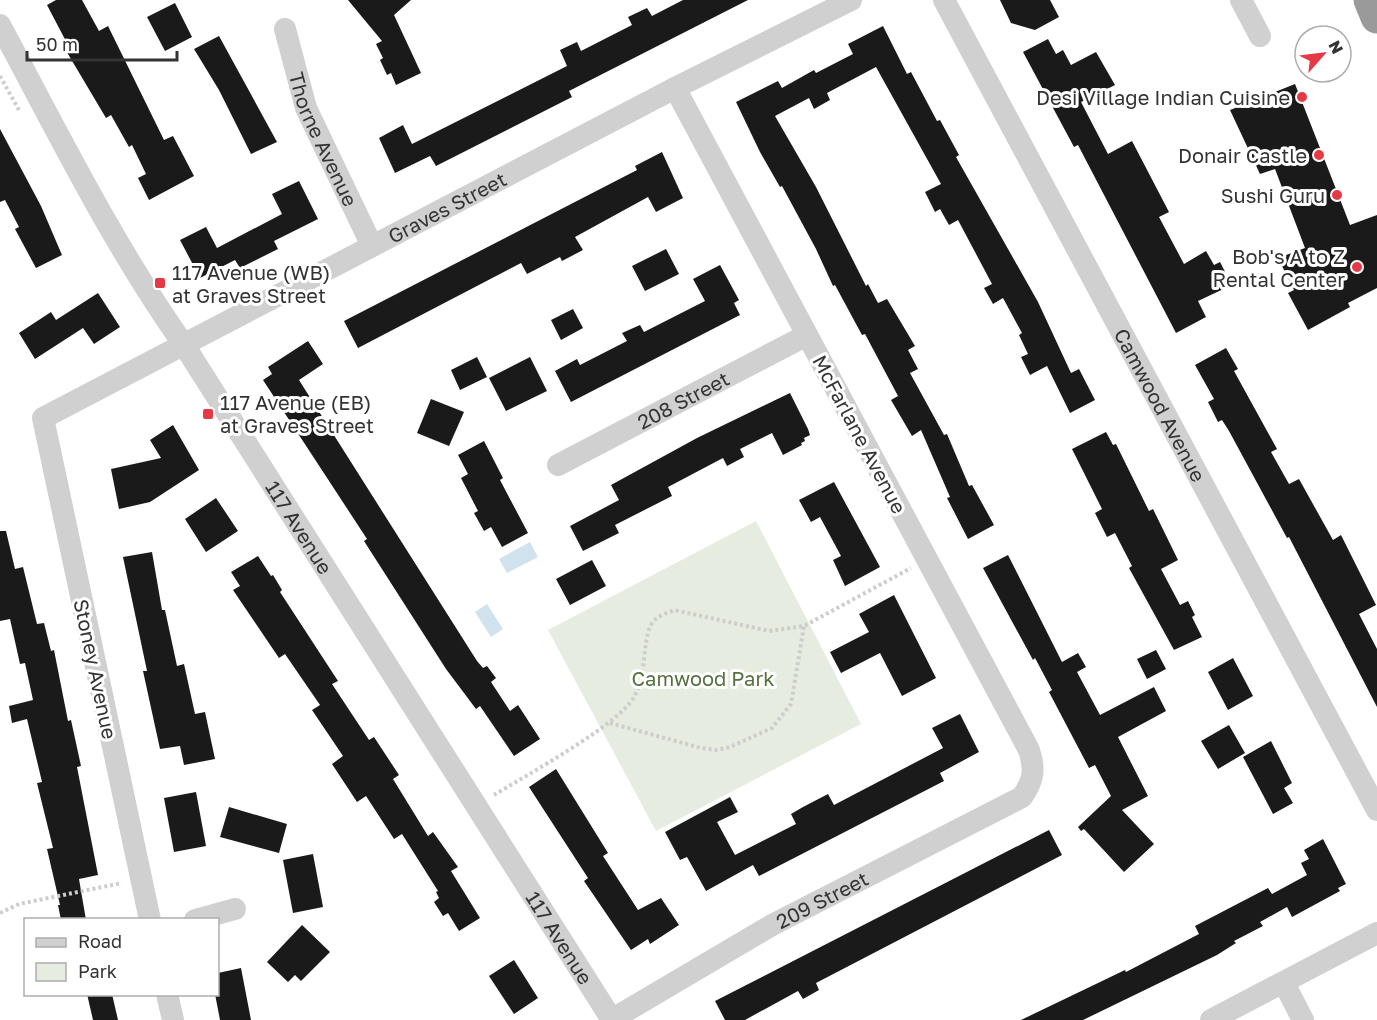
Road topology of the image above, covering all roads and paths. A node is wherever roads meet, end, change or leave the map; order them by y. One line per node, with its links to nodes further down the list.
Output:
1 (851, 0): 9 (street, Graves Street)
2 (944, 0): 20 (street, Camwood Avenue)
3 (1240, 0): 8 (street)
4 (1370, 0): 5 (highway)
5 (1377, 17)
6 (0, 25): 12 (street, 117 Avenue)
7 (285, 29): 10 (street, Thorne Avenue)
8 (1260, 36)
9 (675, 88): 10 (street, Graves Street); 11 (street, McFarlane Avenue)
10 (372, 246): 12 (street, Graves Street)
11 (807, 335): 14 (street, 208 Street); 15 (street, McFarlane Avenue)
12 (184, 345): 13 (street, Graves Street); 30 (street, 117 Avenue)
13 (43, 417): 21 (street, Stoney Avenue)
14 (558, 465)
15 (928, 560): 16 (path); 18 (street, McFarlane Avenue)
16 (804, 626): 17 (path); 17 (path)
17 (609, 723): 19 (path)
18 (1032, 783): 30 (street, 209 Street)
19 (494, 795)
20 (1377, 810)
21 (140, 878): 23 (path); 24 (street, Stoney Avenue)
22 (235, 909): 25 (street)
23 (0, 913)
24 (150, 918)
25 (202, 918)
26 (1377, 933): 27 (street)
27 (1284, 983): 31 (street); 32 (street)
28 (168, 996): 29 (street)
29 (174, 1020)
30 (611, 1020)
31 (1211, 1020)
32 (1303, 1020)

